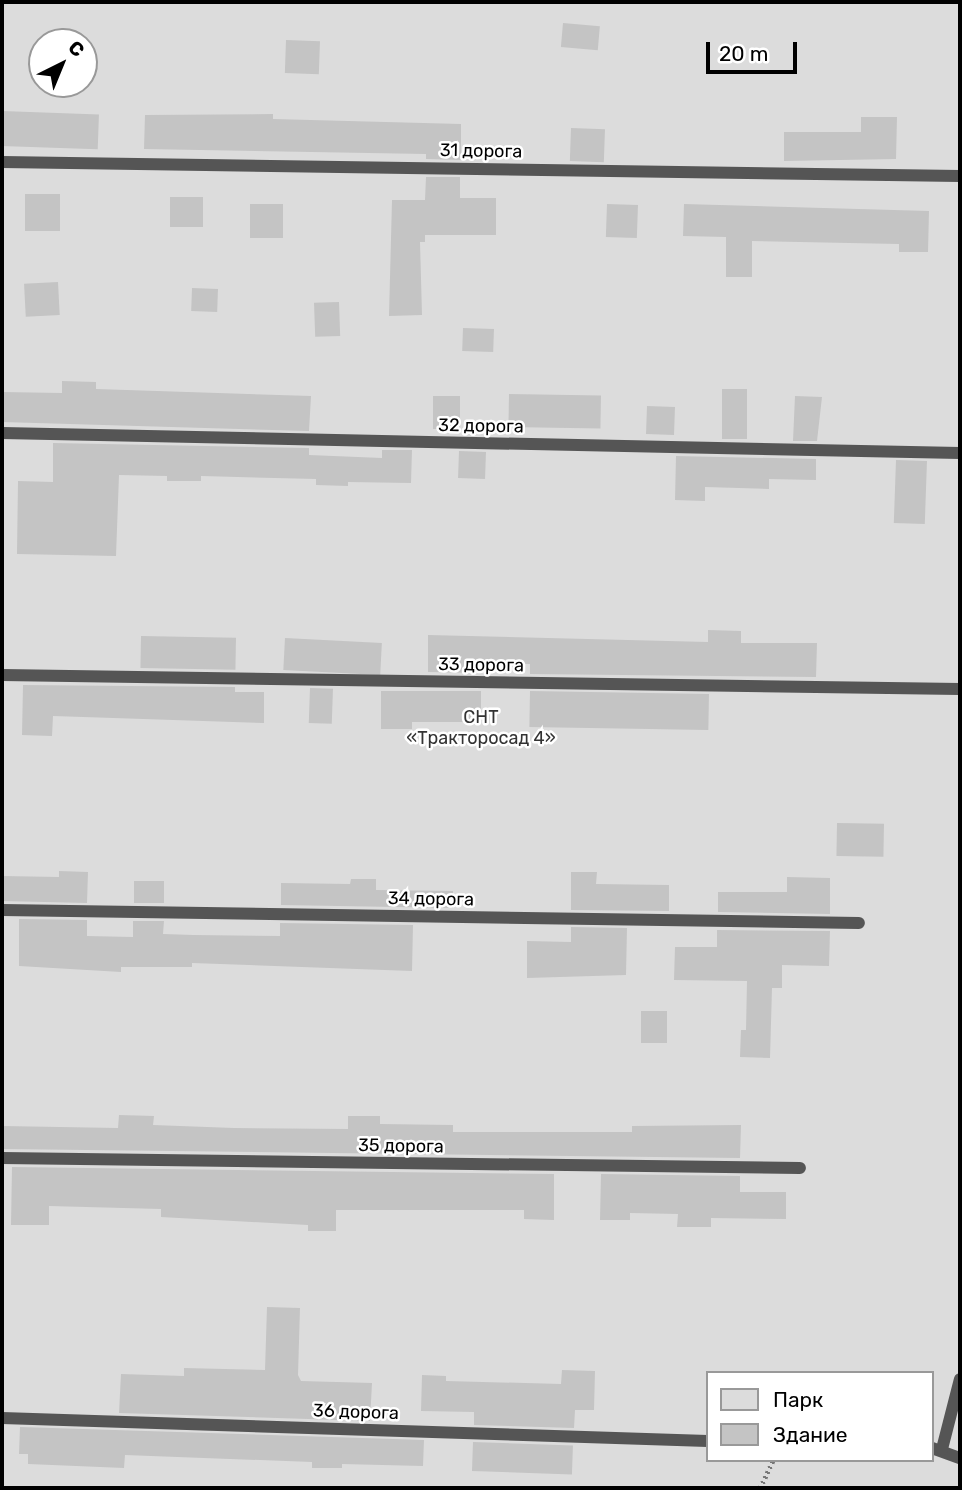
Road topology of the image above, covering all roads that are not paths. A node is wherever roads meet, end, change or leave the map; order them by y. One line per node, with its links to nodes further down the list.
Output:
1 (2, 162): 2 (lane, 31 дорога)
2 (960, 176)
3 (2, 433): 4 (lane, 32 дорога)
4 (960, 453)
5 (2, 675): 6 (lane, 33 дорога)
6 (960, 689)
7 (2, 911): 8 (lane, 34 дорога)
8 (859, 923)
9 (2, 1158): 10 (lane, 35 дорога)
10 (800, 1168)
11 (960, 1379): 14 (lane)
12 (2, 1418): 13 (lane, 36 дорога)
13 (706, 1441)
14 (937, 1448): 15 (lane)
15 (960, 1458)

